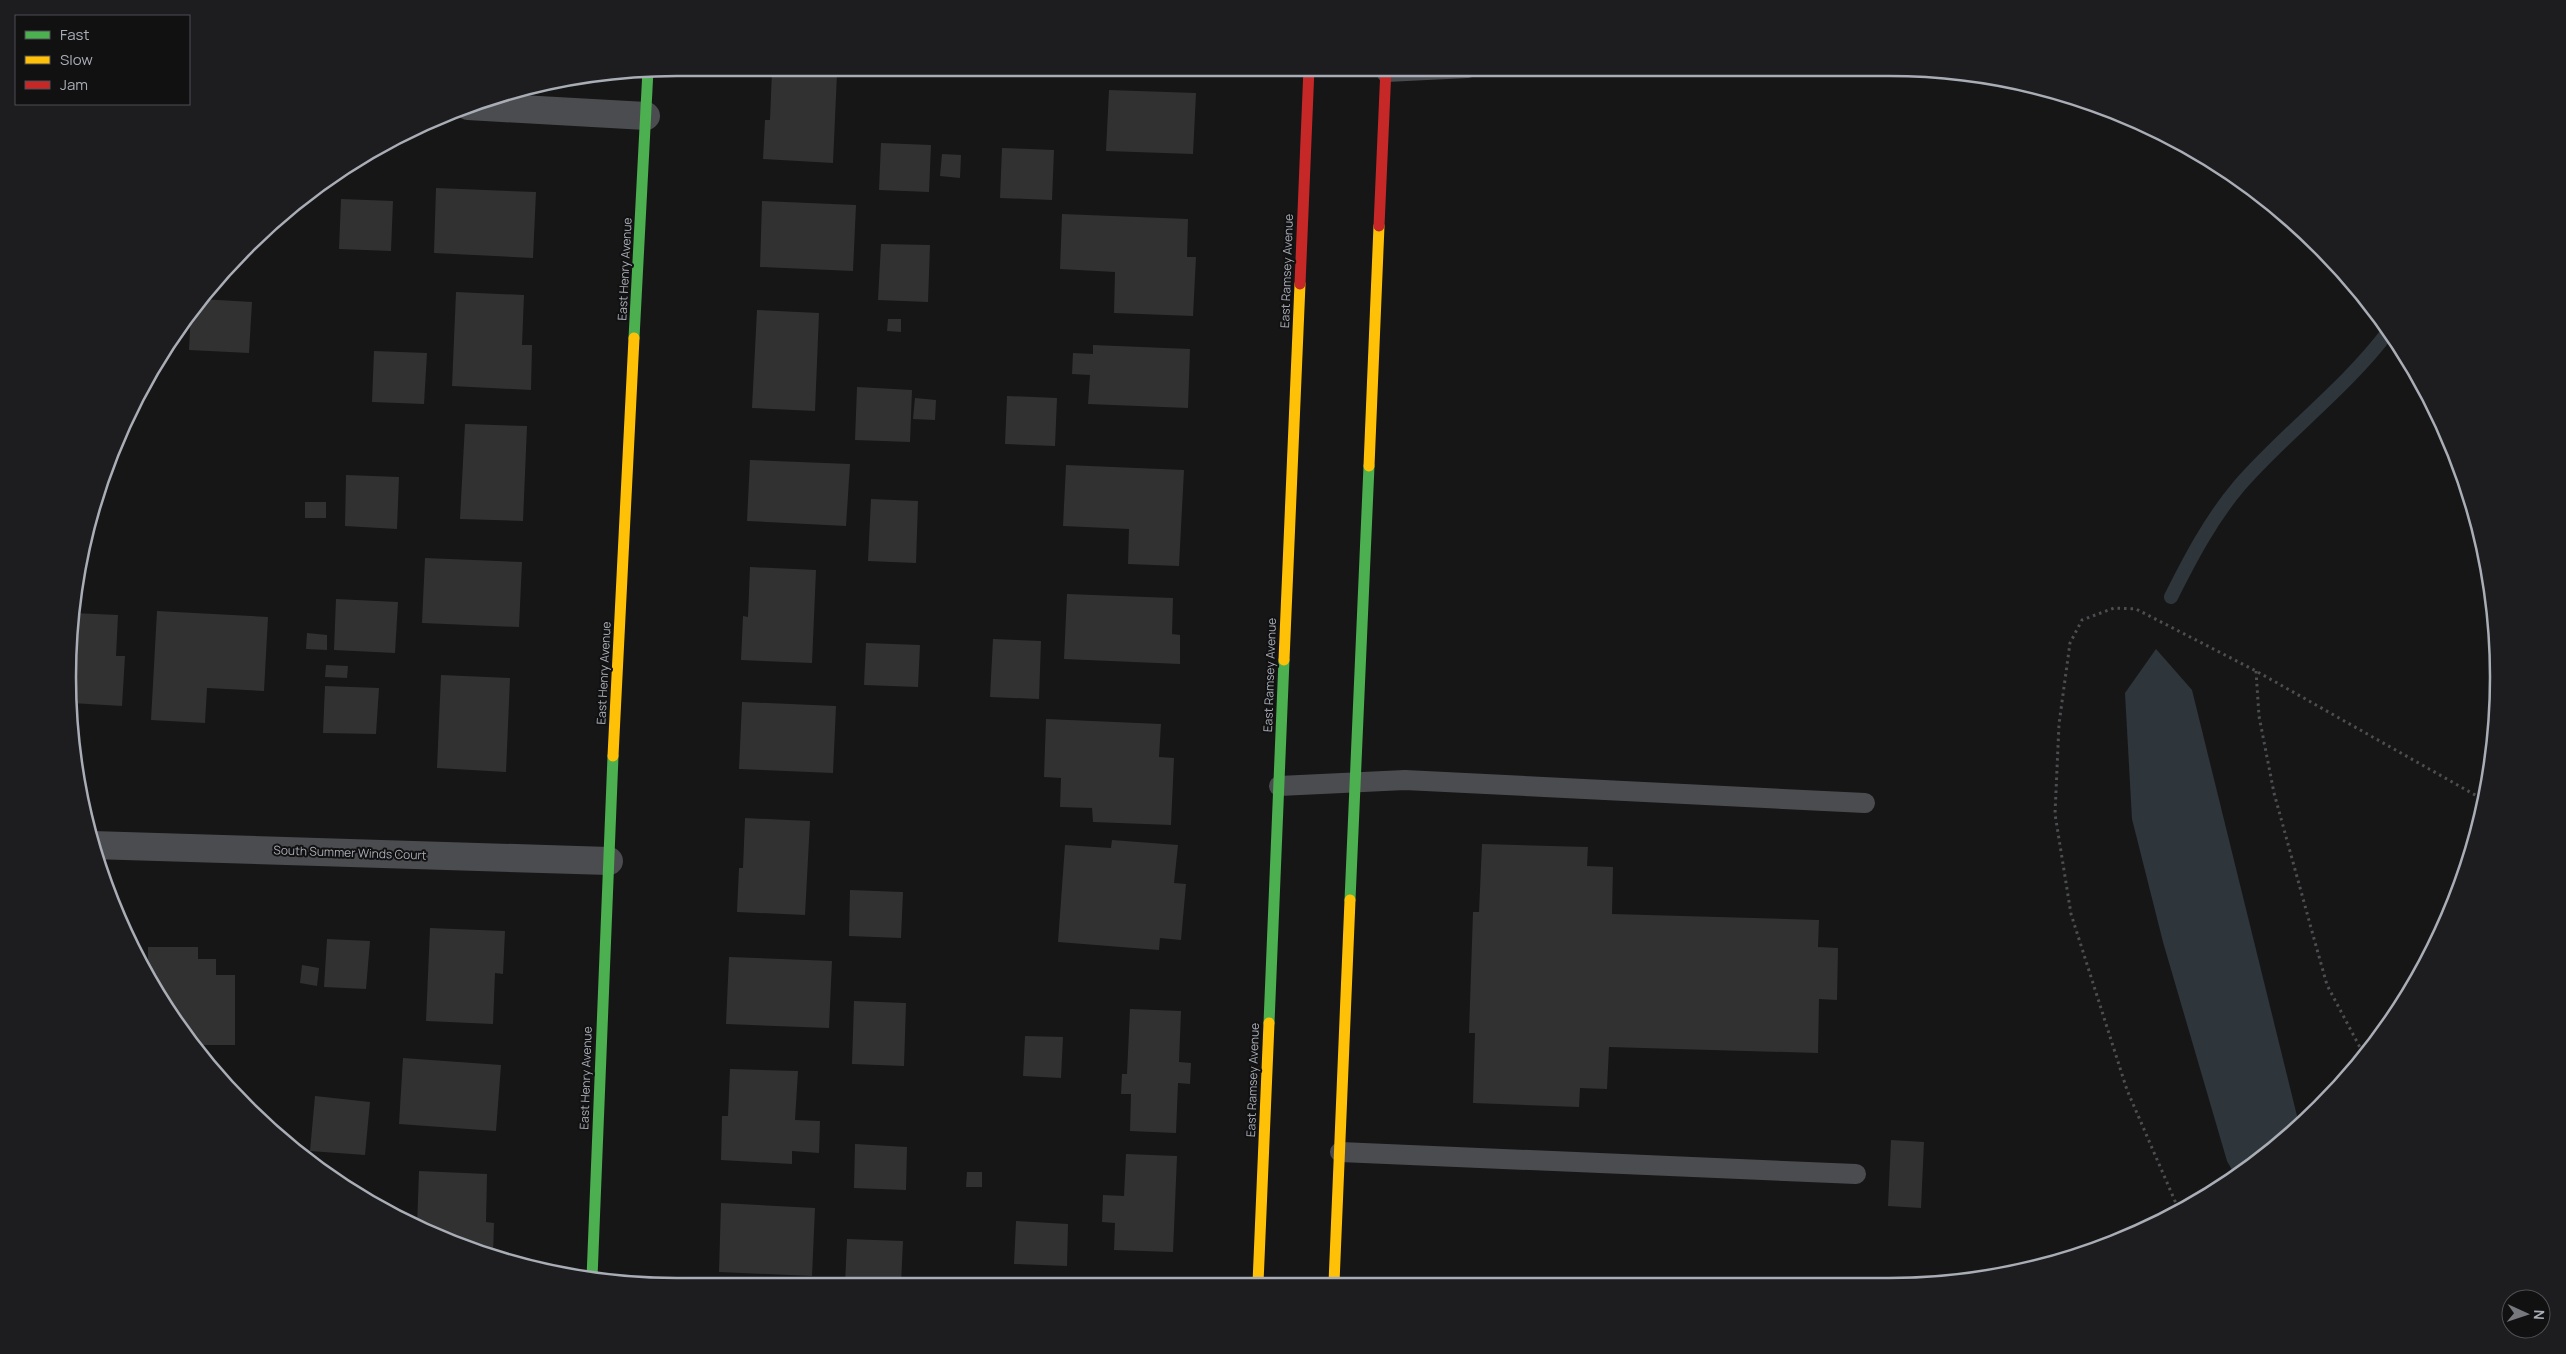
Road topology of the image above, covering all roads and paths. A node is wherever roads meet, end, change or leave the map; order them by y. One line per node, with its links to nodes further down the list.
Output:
1 (1309, 76): 8 (street, East Ramsey Avenue)
2 (1386, 76): 7 (street)
3 (648, 78): 5 (street, East Henry Avenue)
4 (487, 107): 5 (street)
5 (646, 116): 12 (street, East Henry Avenue)
6 (2256, 671): 9 (path); 13 (path); 16 (path)
7 (1356, 781): 8 (lane); 10 (lane); 14 (street)
8 (1279, 786): 18 (street, East Ramsey Avenue)
9 (2477, 796)
10 (1865, 803)
11 (101, 845): 12 (street, South Summer Winds Court)
12 (608, 861): 17 (street, East Henry Avenue)
13 (2361, 1049)
14 (1340, 1152): 15 (lane); 19 (street)
15 (1856, 1174)
16 (2176, 1204)
17 (592, 1272)
18 (1258, 1278)
19 (1334, 1278)

